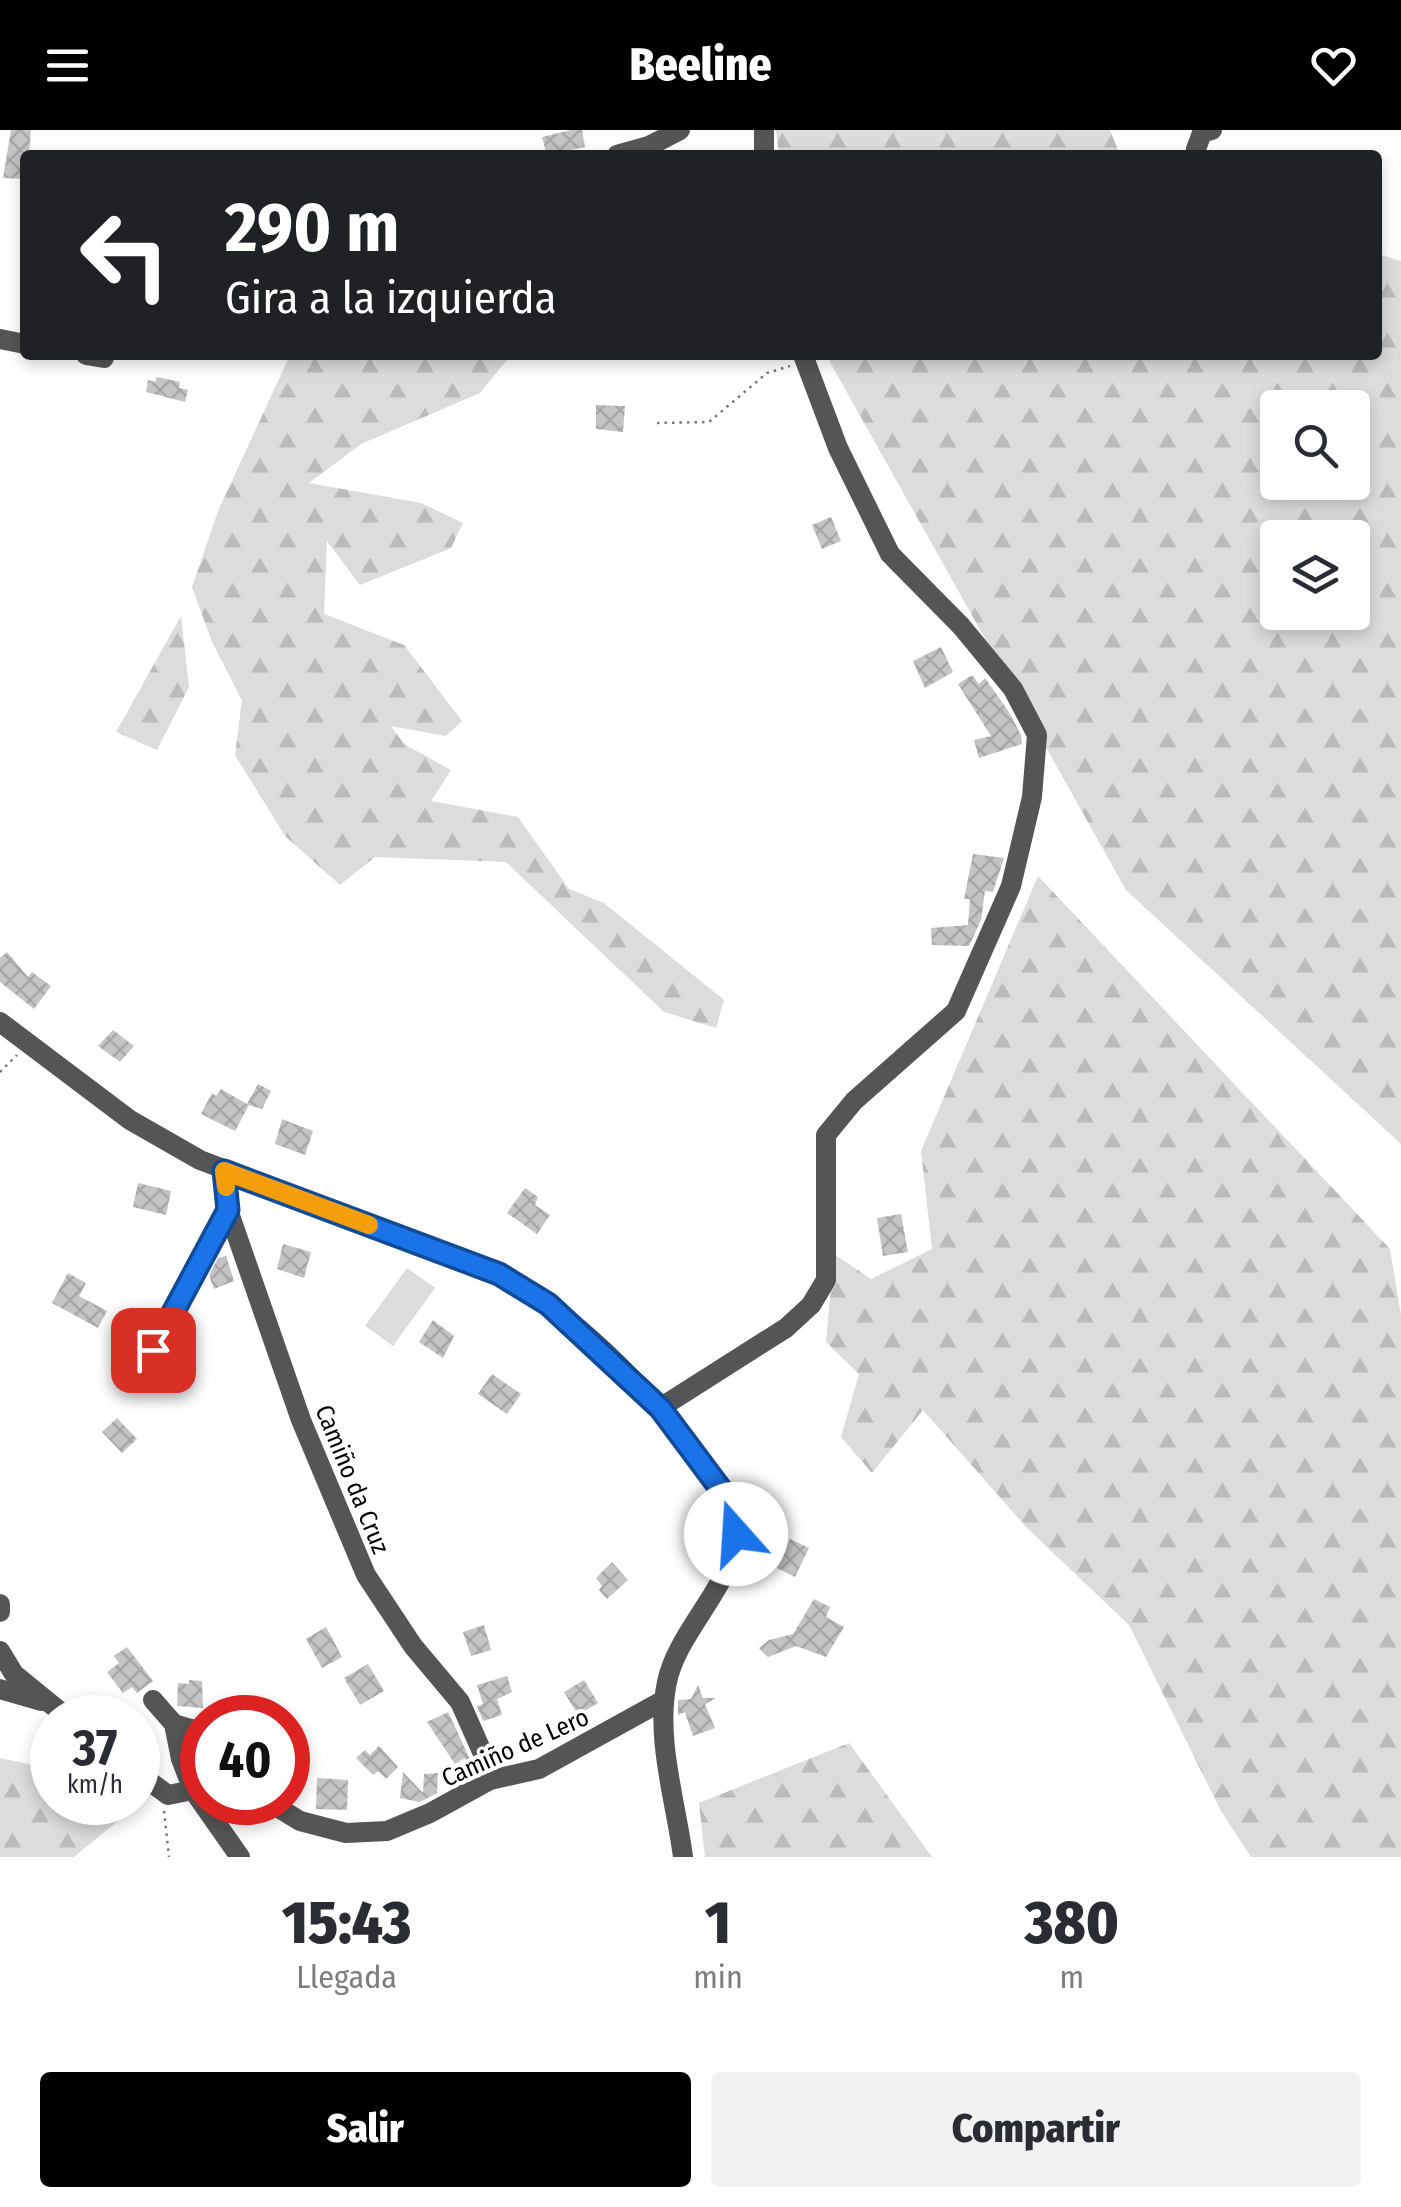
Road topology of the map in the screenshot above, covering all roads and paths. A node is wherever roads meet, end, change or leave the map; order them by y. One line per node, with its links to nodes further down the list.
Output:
1 (680, 130): 2 (street)
2 (635, 150)
3 (799, 360): 5 (path)
4 (805, 360): 12 (street)
5 (657, 422)
6 (0, 1022): 7 (street)
7 (28, 1043): 8 (path); 9 (street)
8 (0, 1072)
9 (224, 1171): 10 (street, Camiño da Cruz); 12 (street)
10 (228, 1210): 11 (street); 22 (street, Camiño da Cruz)
11 (153, 1350)
12 (660, 1408): 17 (street)
13 (0, 1651): 15 (street)
14 (0, 1688): 16 (street)
15 (40, 1695)
16 (30, 1700)
17 (664, 1700): 22 (street, Camiño de Lero); 30 (street)
18 (160, 1708): 19 (street)
19 (174, 1724): 20 (street); 21 (street)
20 (180, 1726)
21 (180, 1754)
22 (490, 1780): 26 (street, Camiño de Lero)
23 (160, 1789): 25 (street)
24 (180, 1793): 25 (street)
25 (168, 1795): 28 (path)
26 (310, 1823)
27 (218, 1825): 29 (street)
28 (168, 1857)
29 (240, 1857)
30 (683, 1857)

